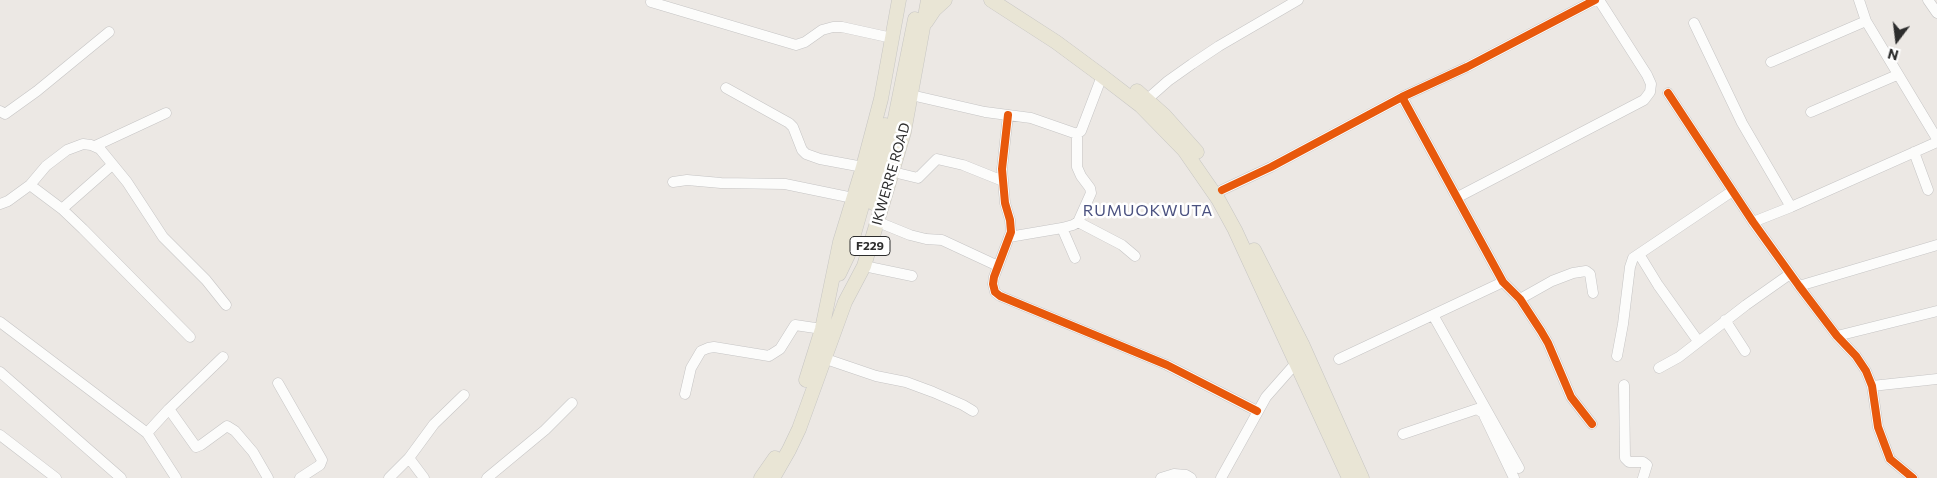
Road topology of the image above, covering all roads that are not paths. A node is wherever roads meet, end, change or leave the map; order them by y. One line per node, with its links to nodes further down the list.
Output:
1 (899, 0): 19 (main road, IKWERRE ROAD / F229)
2 (907, 0): 59 (main road)
3 (918, 0): 59 (main road)
4 (928, 0): 17 (main road, IKWERRE ROAD / F229)
5 (945, 0): 17 (main road)
6 (991, 0): 22 (main road)
7 (1009, 0): 27 (main road)
8 (1298, 0): 27 (street)
9 (1595, 0): 26 (street)
10 (1599, 0): 46 (street)
11 (1859, 0): 15 (street)
12 (1928, 0): 14 (street)
13 (651, 2): 19 (street)
14 (1937, 13)
15 (1866, 21): 20 (street); 21 (street)
16 (1694, 23): 48 (street)
17 (922, 27): 25 (main road, IKWERRE ROAD / F229)
18 (109, 32): 28 (street)
19 (892, 38): 37 (main road, IKWERRE ROAD / F229)
20 (1771, 62)
21 (1897, 75): 29 (street); 33 (street)
22 (1102, 76): 27 (main road); 32 (street)
23 (726, 88): 37 (street)
24 (1668, 93): 44 (street)
25 (911, 95): 31 (street); 38 (main road, IKWERRE ROAD / F229)
26 (1402, 98): 42 (street); 46 (street)
27 (1144, 103): 42 (main road); 82 (main road)
28 (0, 111)
29 (1811, 112)
30 (166, 113): 34 (street)
31 (1008, 115): 32 (street); 39 (street)
32 (1077, 134): 51 (street)
33 (1937, 140): 35 (street)
34 (95, 146): 36 (street); 41 (street)
35 (1914, 152): 43 (street); 48 (street)
36 (112, 165): 49 (street); 68 (street)
37 (864, 167): 45 (main road, IKWERRE ROAD / F229)
38 (892, 172): 39 (street); 50 (main road, IKWERRE ROAD / F229)
39 (1003, 180): 54 (street)
40 (673, 182): 45 (street)
41 (30, 185): 47 (street); 49 (street)
42 (1222, 190): 115 (main road)
43 (1928, 190)
44 (1731, 192): 52 (street); 56 (street)
45 (853, 198): 66 (main road, IKWERRE ROAD / F229)
46 (1458, 198): 63 (street)
47 (0, 204)
48 (1791, 208): 52 (street)
49 (62, 209): 74 (street)
50 (878, 222): 59 (main road, IKWERRE ROAD / F229); 60 (street)
51 (1078, 222): 53 (street); 57 (street)
52 (1753, 222): 61 (street)
53 (1062, 228): 54 (street); 58 (street)
54 (1009, 237): 60 (street)
55 (1937, 245): 64 (street)
56 (1639, 254): 76 (street); 78 (street)
57 (1135, 256)
58 (1075, 258)
59 (856, 259): 62 (street); 66 (main road); 80 (main road, IKWERRE ROAD / F229)
60 (998, 266): 94 (street)
61 (1790, 274): 64 (street); 71 (street)
62 (912, 276)
63 (1503, 282): 67 (street); 70 (street)
64 (1799, 286): 75 (street)
65 (1593, 292): 67 (street)
66 (830, 295): 73 (main road, IKWERRE ROAD / F229)
67 (1520, 299): 95 (street)
68 (226, 305)
69 (1937, 311): 75 (street)
70 (1433, 315): 81 (street); 100 (street)
71 (1725, 320): 76 (street); 77 (street)
72 (0, 322): 96 (street)
73 (822, 329): 89 (street); 109 (main road, IKWERRE ROAD / F229)
74 (190, 336)
75 (1837, 336): 88 (street)
76 (1698, 341): 83 (street)
77 (1745, 351)
78 (1617, 356)
79 (223, 357): 92 (street)
80 (823, 358): 93 (street); 110 (main road, IKWERRE ROAD / F229)
81 (1339, 359)
82 (1296, 363): 94 (street); 114 (main road)
83 (1659, 368)
84 (0, 372): 102 (street)
85 (1937, 379): 88 (street)
86 (278, 383): 105 (street)
87 (1624, 385): 117 (street)
88 (1872, 386): 118 (street)
89 (686, 394)
90 (464, 396): 99 (street)
91 (572, 403): 108 (street)
92 (169, 409): 96 (street); 104 (street)
93 (972, 411)
94 (1257, 411): 113 (street)
95 (1592, 424)
96 (147, 433): 103 (street)
97 (1403, 434): 116 (street)
98 (0, 435): 101 (street)
99 (409, 458): 106 (street); 107 (street)
100 (1519, 468)
101 (56, 478)
102 (121, 478)
103 (176, 478)
104 (268, 478)
105 (300, 478)
106 (389, 478)
107 (424, 478)
108 (488, 478)
109 (761, 478)
110 (773, 478)
111 (1161, 478): 112 (street)
112 (1191, 478)
113 (1222, 478)
114 (1349, 478)
115 (1362, 478)
116 (1514, 478)
117 (1643, 478)
118 (1913, 478)

